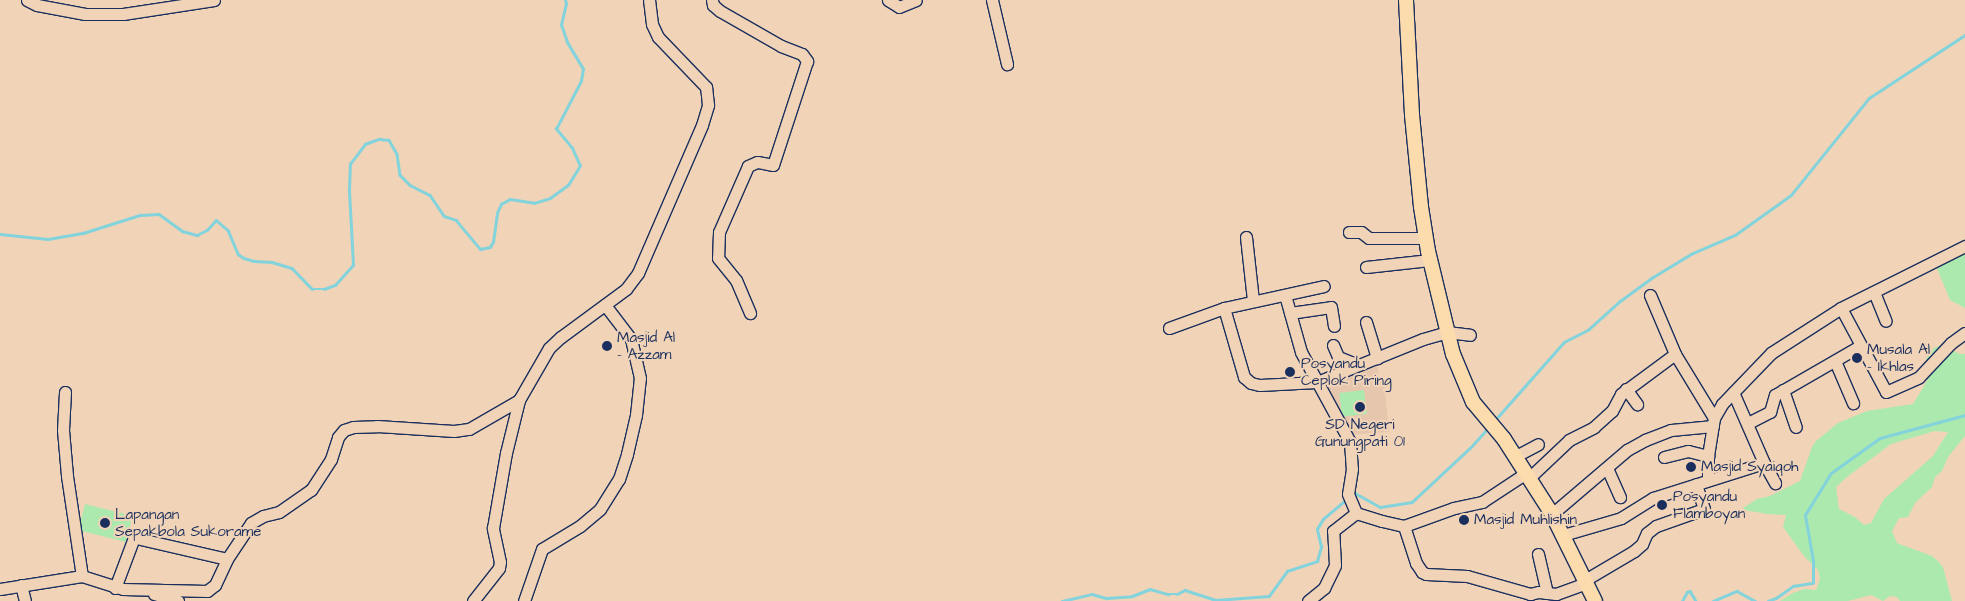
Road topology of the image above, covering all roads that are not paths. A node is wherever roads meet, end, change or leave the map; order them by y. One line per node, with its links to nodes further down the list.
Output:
1 (27, 0): 2 (street)
2 (214, 0)
3 (649, 0): 21 (street)
4 (712, 0): 24 (street)
5 (888, 0): 6 (street)
6 (916, 0)
7 (992, 0): 9 (street)
8 (1406, 0): 12 (main road)
9 (1007, 64)
10 (1350, 232): 12 (street)
11 (1246, 237): 20 (street)
12 (1426, 238): 14 (main road)
13 (1965, 246): 17 (street)
14 (1430, 260): 15 (street); 30 (main road)
15 (1366, 267)
16 (1324, 286): 18 (street)
17 (1874, 292): 23 (street); 26 (street)
18 (1285, 294): 20 (street); 25 (street)
19 (1650, 296): 35 (street)
20 (1254, 300): 22 (street)
21 (605, 305): 44 (street); 77 (street)
22 (1224, 308): 29 (street); 39 (street)
23 (1842, 308): 34 (street); 43 (street)
24 (750, 312)
25 (1290, 313): 28 (street); 39 (street)
26 (1886, 321)
27 (1366, 322): 36 (street)
28 (1334, 326)
29 (1169, 328)
30 (1448, 332): 32 (street); 36 (street); 52 (main road)
31 (1965, 333): 34 (street)
32 (1470, 334)
33 (1333, 345): 38 (street)
34 (1860, 346): 37 (street)
35 (1675, 354): 40 (street); 47 (street)
36 (1377, 358): 38 (street)
37 (1835, 361): 41 (street); 45 (street)
38 (1353, 367): 39 (street)
39 (1317, 382): 61 (street)
40 (1626, 389): 46 (street); 56 (street)
41 (1783, 390): 48 (street); 49 (street)
42 (65, 392): 67 (street)
43 (1733, 392): 47 (street); 48 (street)
44 (519, 400): 66 (street); 76 (street)
45 (1853, 403)
46 (1637, 404)
47 (1714, 422): 51 (street); 55 (street)
48 (1748, 423): 54 (street)
49 (1796, 427)
50 (1538, 444): 52 (street)
51 (1708, 456): 53 (street); 57 (street)
52 (1514, 457): 56 (main road)
53 (1664, 457)
54 (1764, 463): 57 (street); 58 (street)
55 (1607, 468): 60 (street); 62 (street)
56 (1528, 476): 62 (main road); 63 (street)
57 (1708, 480): 59 (street)
58 (1775, 483)
59 (1696, 484): 64 (street); 68 (street)
60 (1620, 497)
61 (1356, 513): 63 (street); 78 (street)
62 (1552, 514): 64 (main road)
63 (1404, 526): 73 (street)
64 (1562, 535): 68 (main road)
65 (1538, 554): 72 (street)
66 (226, 559): 70 (street); 70 (street)
67 (82, 576): 69 (street); 70 (street)
68 (1586, 582): 72 (street); 79 (main road)
69 (21, 586): 71 (street); 74 (street)
70 (119, 588): 75 (street)
71 (0, 589)
72 (1547, 593): 73 (street)
73 (1530, 598)
74 (25, 601)
75 (178, 601)
76 (473, 601)
77 (524, 601)
78 (1308, 601)
79 (1596, 601)

